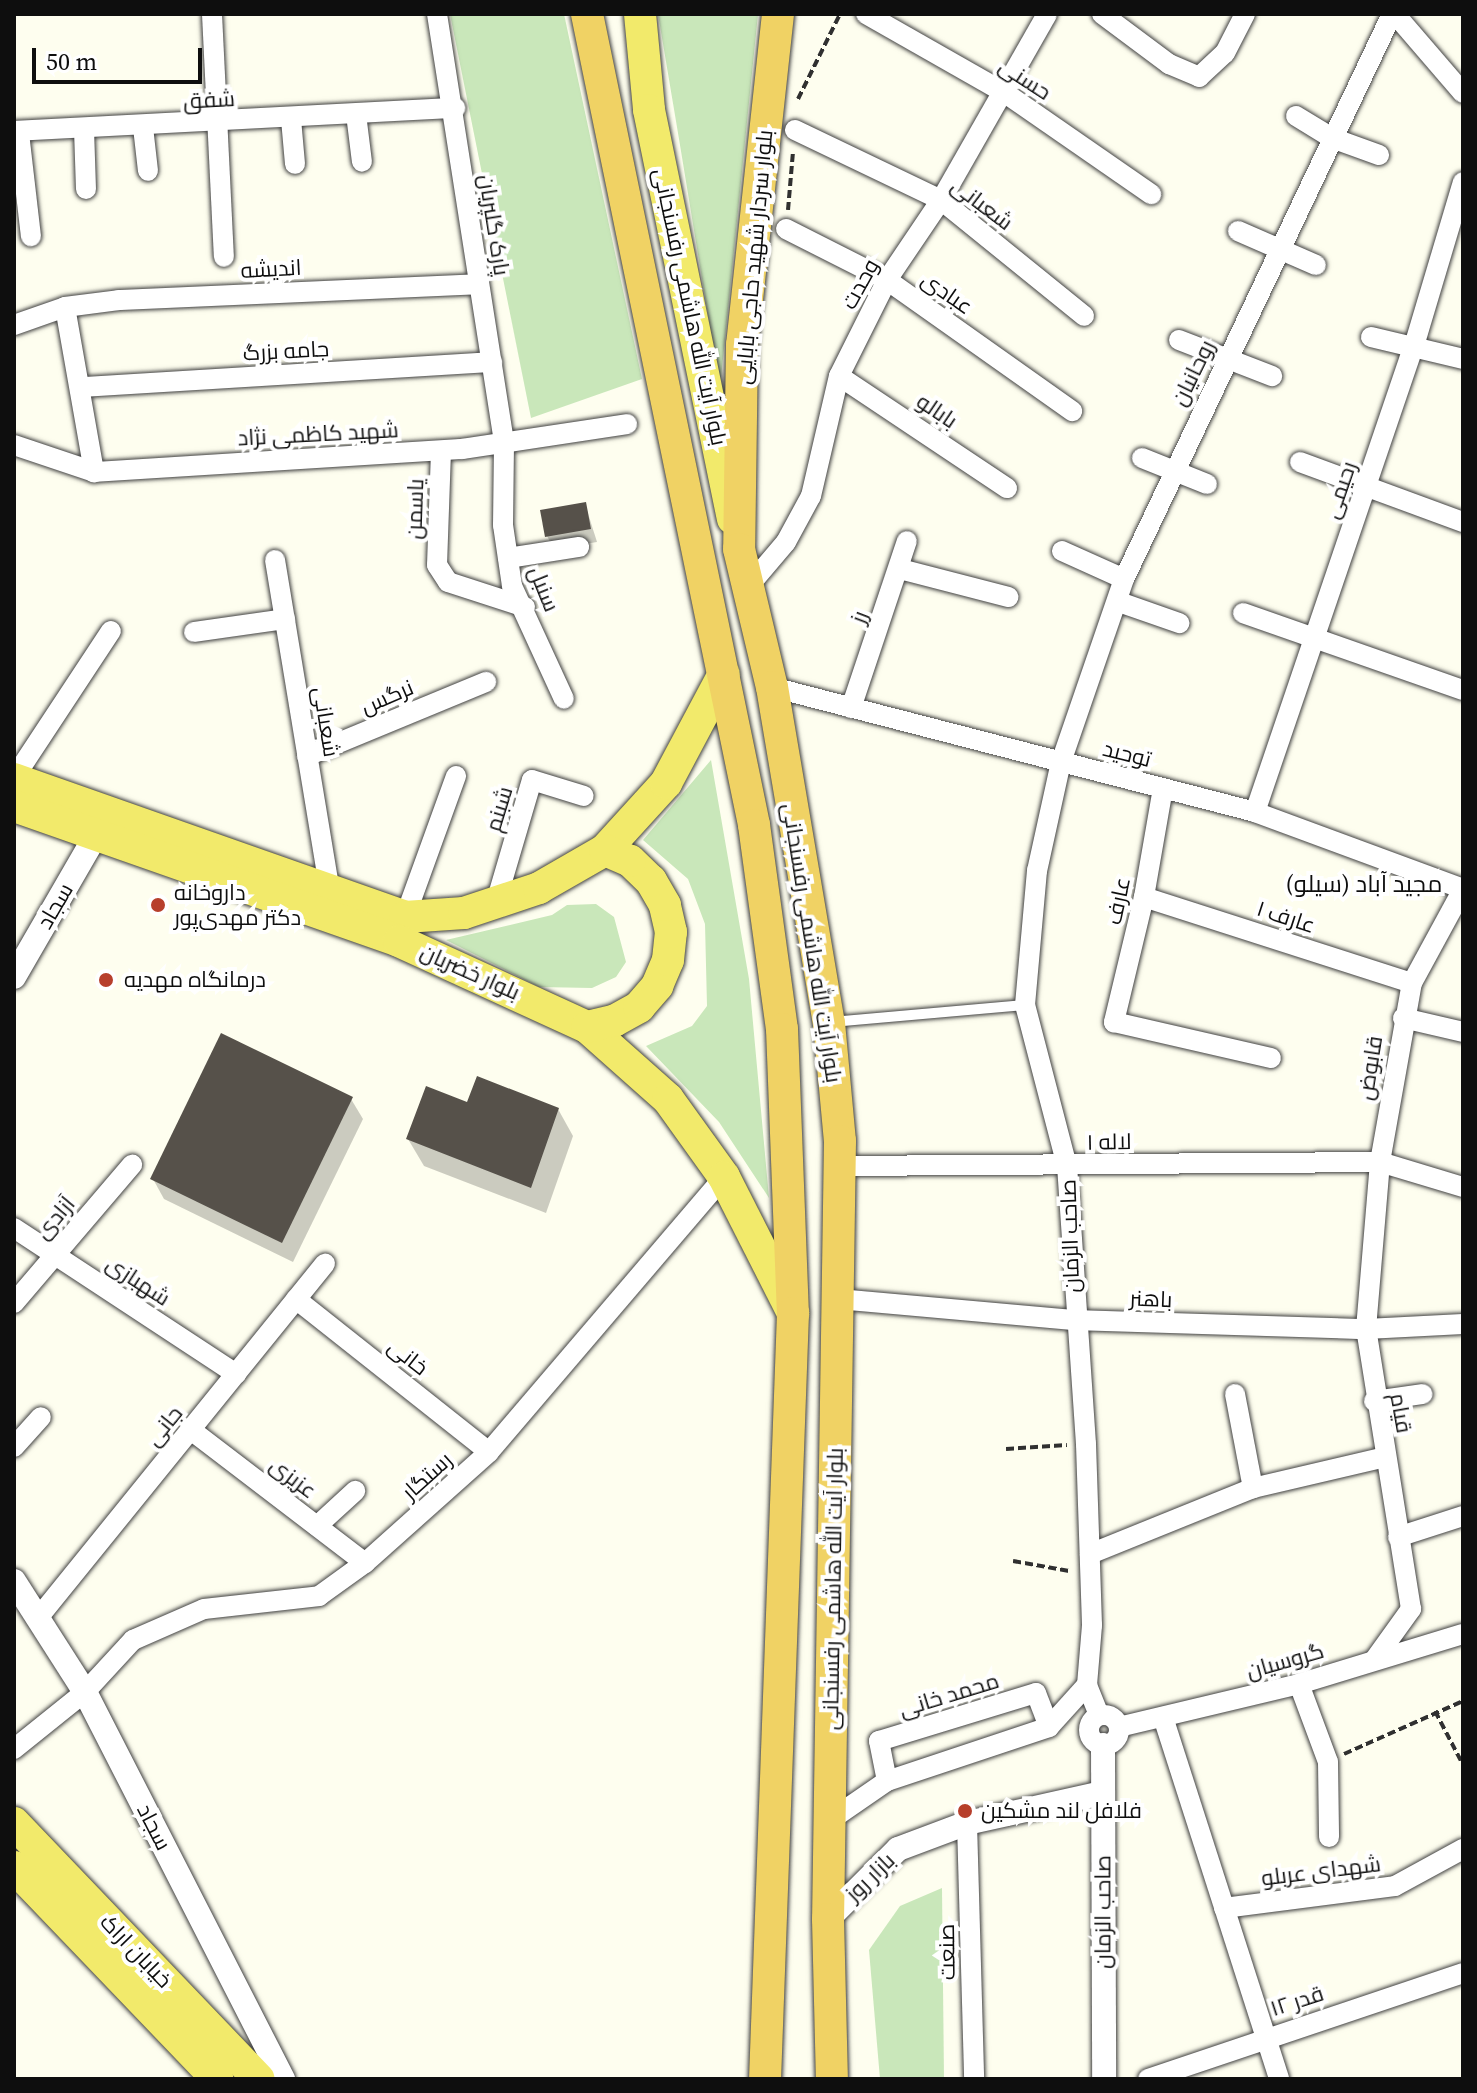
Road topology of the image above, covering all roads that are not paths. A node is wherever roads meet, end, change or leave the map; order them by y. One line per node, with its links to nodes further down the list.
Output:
1 (212, 14): 19 (street)
2 (437, 14): 14 (street, پارک گلپریان)
3 (587, 14): 18 (highway)
4 (603, 14): 18 (main road, بلوار آیت الله هاشمی رفسنجانی)
5 (640, 14): 68 (main road, بلوار آیت الله هاشمی رفسنجانی)
6 (778, 14): 68 (highway, بلوار سردار شهید حاجی بابایی)
7 (866, 14): 12 (street, حسنی)
8 (1047, 14): 12 (street, وحدت)
9 (1102, 14): 10 (street)
10 (1245, 14)
11 (1394, 14): 13 (street); 24 (street, روحانیان)
12 (1005, 93): 31 (street, حسنی); 32 (street, وحدت)
13 (1463, 93)
14 (455, 108): 15 (street, شفق); 40 (street, پارک گلپریان)
15 (356, 114): 17 (street, شفق); 26 (street)
16 (1296, 116): 24 (street)
17 (291, 119): 19 (street, شفق); 27 (street)
18 (613, 121): 84 (highway, بلوار آیت الله هاشمی رفسنجانی)
19 (220, 123): 20 (street, شفق); 37 (street)
20 (143, 127): 21 (street, شفق); 28 (street)
21 (84, 129): 23 (street, شفق); 30 (street)
22 (795, 130): 32 (street, شعبانی)
23 (16, 132): 35 (street)
24 (1332, 138): 25 (street); 36 (street, روحانیان)
25 (1379, 155)
26 (362, 162)
27 (295, 164)
28 (148, 171)
29 (1463, 182): 46 (street, رحیمی)
30 (86, 189)
31 (1151, 194)
32 (941, 200): 39 (street, وحدت); 42 (street, شعبانی)
33 (786, 229): 39 (street, عبادی)
34 (1238, 231): 36 (street)
35 (31, 236)
36 (1279, 249): 38 (street); 49 (street, روحانیان)
37 (224, 257)
38 (1316, 265)
39 (887, 280): 50 (street, وحدت); 53 (street, عبادی)
40 (479, 284): 41 (street, اندیشه); 48 (street, پارک گلپریان)
41 (65, 307): 43 (street, اندیشه); 52 (street)
42 (1084, 316)
43 (14, 325)
44 (1371, 337): 46 (street)
45 (1179, 340): 49 (street)
46 (1414, 346): 47 (street); 64 (street, رحیمی)
47 (1463, 359)
48 (492, 362): 52 (street, جامه بزرگ); 55 (street, پارک گلپریان)
49 (1225, 362): 51 (street); 61 (street, روحانیان)
50 (839, 376): 63 (street, بابالو); 74 (street, وحدت)
51 (1272, 376)
52 (83, 387): 60 (street)
53 (1072, 411)
54 (627, 424): 55 (street, شهید کاظمی نژاد)
55 (504, 444): 57 (street, شهید کاظمی نژاد); 70 (street, سنبل)
56 (14, 445): 60 (street, شهید کاظمی نژاد)
57 (441, 451): 60 (street, شهید کاظمی نژاد); 77 (street, یاسمن)
58 (1142, 458): 61 (street)
59 (1300, 462): 64 (street)
60 (94, 472)
61 (1174, 473): 62 (street); 73 (street, روحانیان)
62 (1207, 484)
63 (1007, 488)
64 (1366, 488): 65 (street); 83 (street, رحیمی)
65 (1463, 522)
66 (907, 541): 72 (street, رز)
67 (579, 547): 70 (street)
68 (739, 549): 74 (highway, بلوار آیت الله هاشمی رفسنجانی)
69 (1062, 551): 73 (street)
70 (508, 558): 77 (street, سنبل)
71 (275, 560): 79 (street, شعبانی)
72 (900, 569): 75 (street); 89 (street, رز)
73 (1124, 579): 76 (street, روحانیان)
74 (747, 588): 86 (highway, بلوار آیت الله هاشمی رفسنجانی)
75 (1008, 597)
76 (1119, 602): 80 (street); 91 (street, روحانیان)
77 (525, 607): 88 (street, سنبل)
78 (1243, 613): 83 (street)
79 (285, 619): 82 (street); 90 (street, شعبانی)
80 (1179, 623)
81 (111, 631): 93 (street)
82 (194, 632)
83 (1314, 640): 87 (street); 97 (street, رحیمی)
84 (724, 674): 99 (main road, بلوار خضریان); 125 (highway, بلوار آیت الله هاشمی رفسنجانی)
85 (486, 682): 90 (street, نرگس)
86 (772, 687): 89 (street, توحید); 109 (highway, بلوار آیت الله هاشمی رفسنجانی)
87 (1463, 690)
88 (564, 699)
89 (851, 708): 91 (street, توحید)
90 (307, 756): 101 (street, شعبانی)
91 (1061, 762): 94 (street, توحید); 107 (street, صاحب الزمان)
92 (456, 776): 104 (street)
93 (14, 778): 101 (main road, بلوار خضریان)
94 (1163, 788): 97 (street, توحید); 102 (street, عارف)
95 (584, 796): 103 (street, شبنم)
96 (14, 806): 98 (main road, بلوار خضریان)
97 (1255, 812): 100 (street, توحید)
98 (96, 835): 105 (street, سجاد); 110 (main road, بلوار خضریان)
99 (605, 850): 103 (main road, بلوار خضریان); 110 (main road)
100 (1463, 889): 106 (street)
101 (330, 891): 104 (main road, بلوار خضریان)
102 (1144, 897): 106 (street, عارف ۱); 112 (street, عارف)
103 (496, 902): 104 (main road, بلوار خضریان)
104 (405, 917)
105 (14, 977)
106 (1412, 983): 108 (street, قابوض)
107 (1025, 1005): 109 (lane); 116 (street, صاحب الزمان)
108 (1403, 1018): 111 (street); 113 (street, قابوض)
109 (829, 1023): 115 (highway, بلوار آیت الله هاشمی رفسنجانی)
110 (587, 1027): 117 (main road, بلوار خضریان)
111 (1463, 1032)
112 (1271, 1058)
113 (1380, 1162): 116 (street, لاله ۱); 118 (street, لاله ۱); 128 (street, قیام)
114 (132, 1165): 120 (street, آزادی)
115 (840, 1166): 116 (street, لاله ۱); 123 (highway, بلوار آیت الله هاشمی رفسنجانی)
116 (1067, 1166): 126 (street, صاحب الزمان)
117 (724, 1177): 125 (main road, بلوار خضریان); 136 (street, رستگار)
118 (1463, 1187)
119 (14, 1228): 120 (street, شهبازی)
120 (55, 1255): 124 (street, آزادی); 129 (street, شهبازی)
121 (325, 1264): 122 (street, جانی)
122 (296, 1299): 129 (street, جانی); 136 (street, خانی)
123 (838, 1299): 126 (street, باهنر); 158 (highway, بلوار آیت الله هاشمی رفسنجانی)
124 (14, 1303)
125 (793, 1313): 168 (highway, بلوار آیت الله هاشمی رفسنجانی)
126 (1073, 1320): 128 (street, باهنر); 144 (street, صاحب الزمان)
127 (1463, 1324): 128 (street, باهنر)
128 (1366, 1329): 132 (street, قیام)
129 (236, 1374): 134 (street, جانی)
130 (1235, 1394): 138 (street)
131 (1423, 1394): 132 (street)
132 (1374, 1401): 137 (street, قیام)
133 (41, 1417): 135 (street)
134 (191, 1430): 141 (street, عزیزی); 146 (street, جانی)
135 (14, 1447)
136 (489, 1452): 143 (street, رستگار)
137 (1385, 1457): 138 (street); 142 (street, قیام)
138 (1253, 1488): 144 (street)
139 (355, 1491): 141 (street)
140 (1463, 1516): 142 (street)
141 (317, 1526): 143 (street, عزیزی)
142 (1398, 1537): 148 (street, قیام)
143 (365, 1563): 151 (street, رستگار)
144 (1090, 1564): 150 (street, صاحب الزمان)
145 (14, 1581): 146 (street, سجاد)
146 (38, 1618): 151 (street, سجاد)
147 (1462, 1637): 148 (street, گروسیان)
148 (1375, 1659): 149 (street, گروسیان)
149 (1299, 1684): 152 (street, گروسیان); 161 (street)
150 (1087, 1685): 153 (street); 154 (street, صاحب الزمان)
151 (85, 1692): 155 (street, رستگار); 171 (street, سجاد)
152 (1163, 1717): 154 (street, گروسیان); 164 (street)
153 (1049, 1727): 156 (street); 156 (street, محمد خانی)
154 (1111, 1736): 157 (street, صاحب الزمان)
155 (14, 1749)
156 (887, 1781): 158 (street)
157 (1102, 1793): 160 (street, بازار روز); 174 (street, صاحب الزمان)
158 (829, 1821): 165 (highway, بلوار آیت الله هاشمی رفسنجانی)
159 (14, 1823): 170 (main road, خیابان اراک)
160 (967, 1823): 165 (street, بازار روز); 173 (street, صنعت)
161 (1329, 1837)
162 (1463, 1849): 164 (street, شهدای عربلو)
163 (14, 1867): 169 (main road, خیابان اراک)
164 (1224, 1908): 167 (street)
165 (828, 1919): 172 (highway, بلوار آیت الله هاشمی رفسنجانی)
166 (1463, 1973): 167 (street, قدر ۱۲)
167 (1265, 2037): 175 (street, قدر ۱۲); 176 (street)
168 (763, 2076)
169 (217, 2079)
170 (259, 2079)
171 (283, 2079)
172 (832, 2079)
173 (974, 2079)
174 (1104, 2079)
175 (1148, 2079)
176 (1279, 2079)

